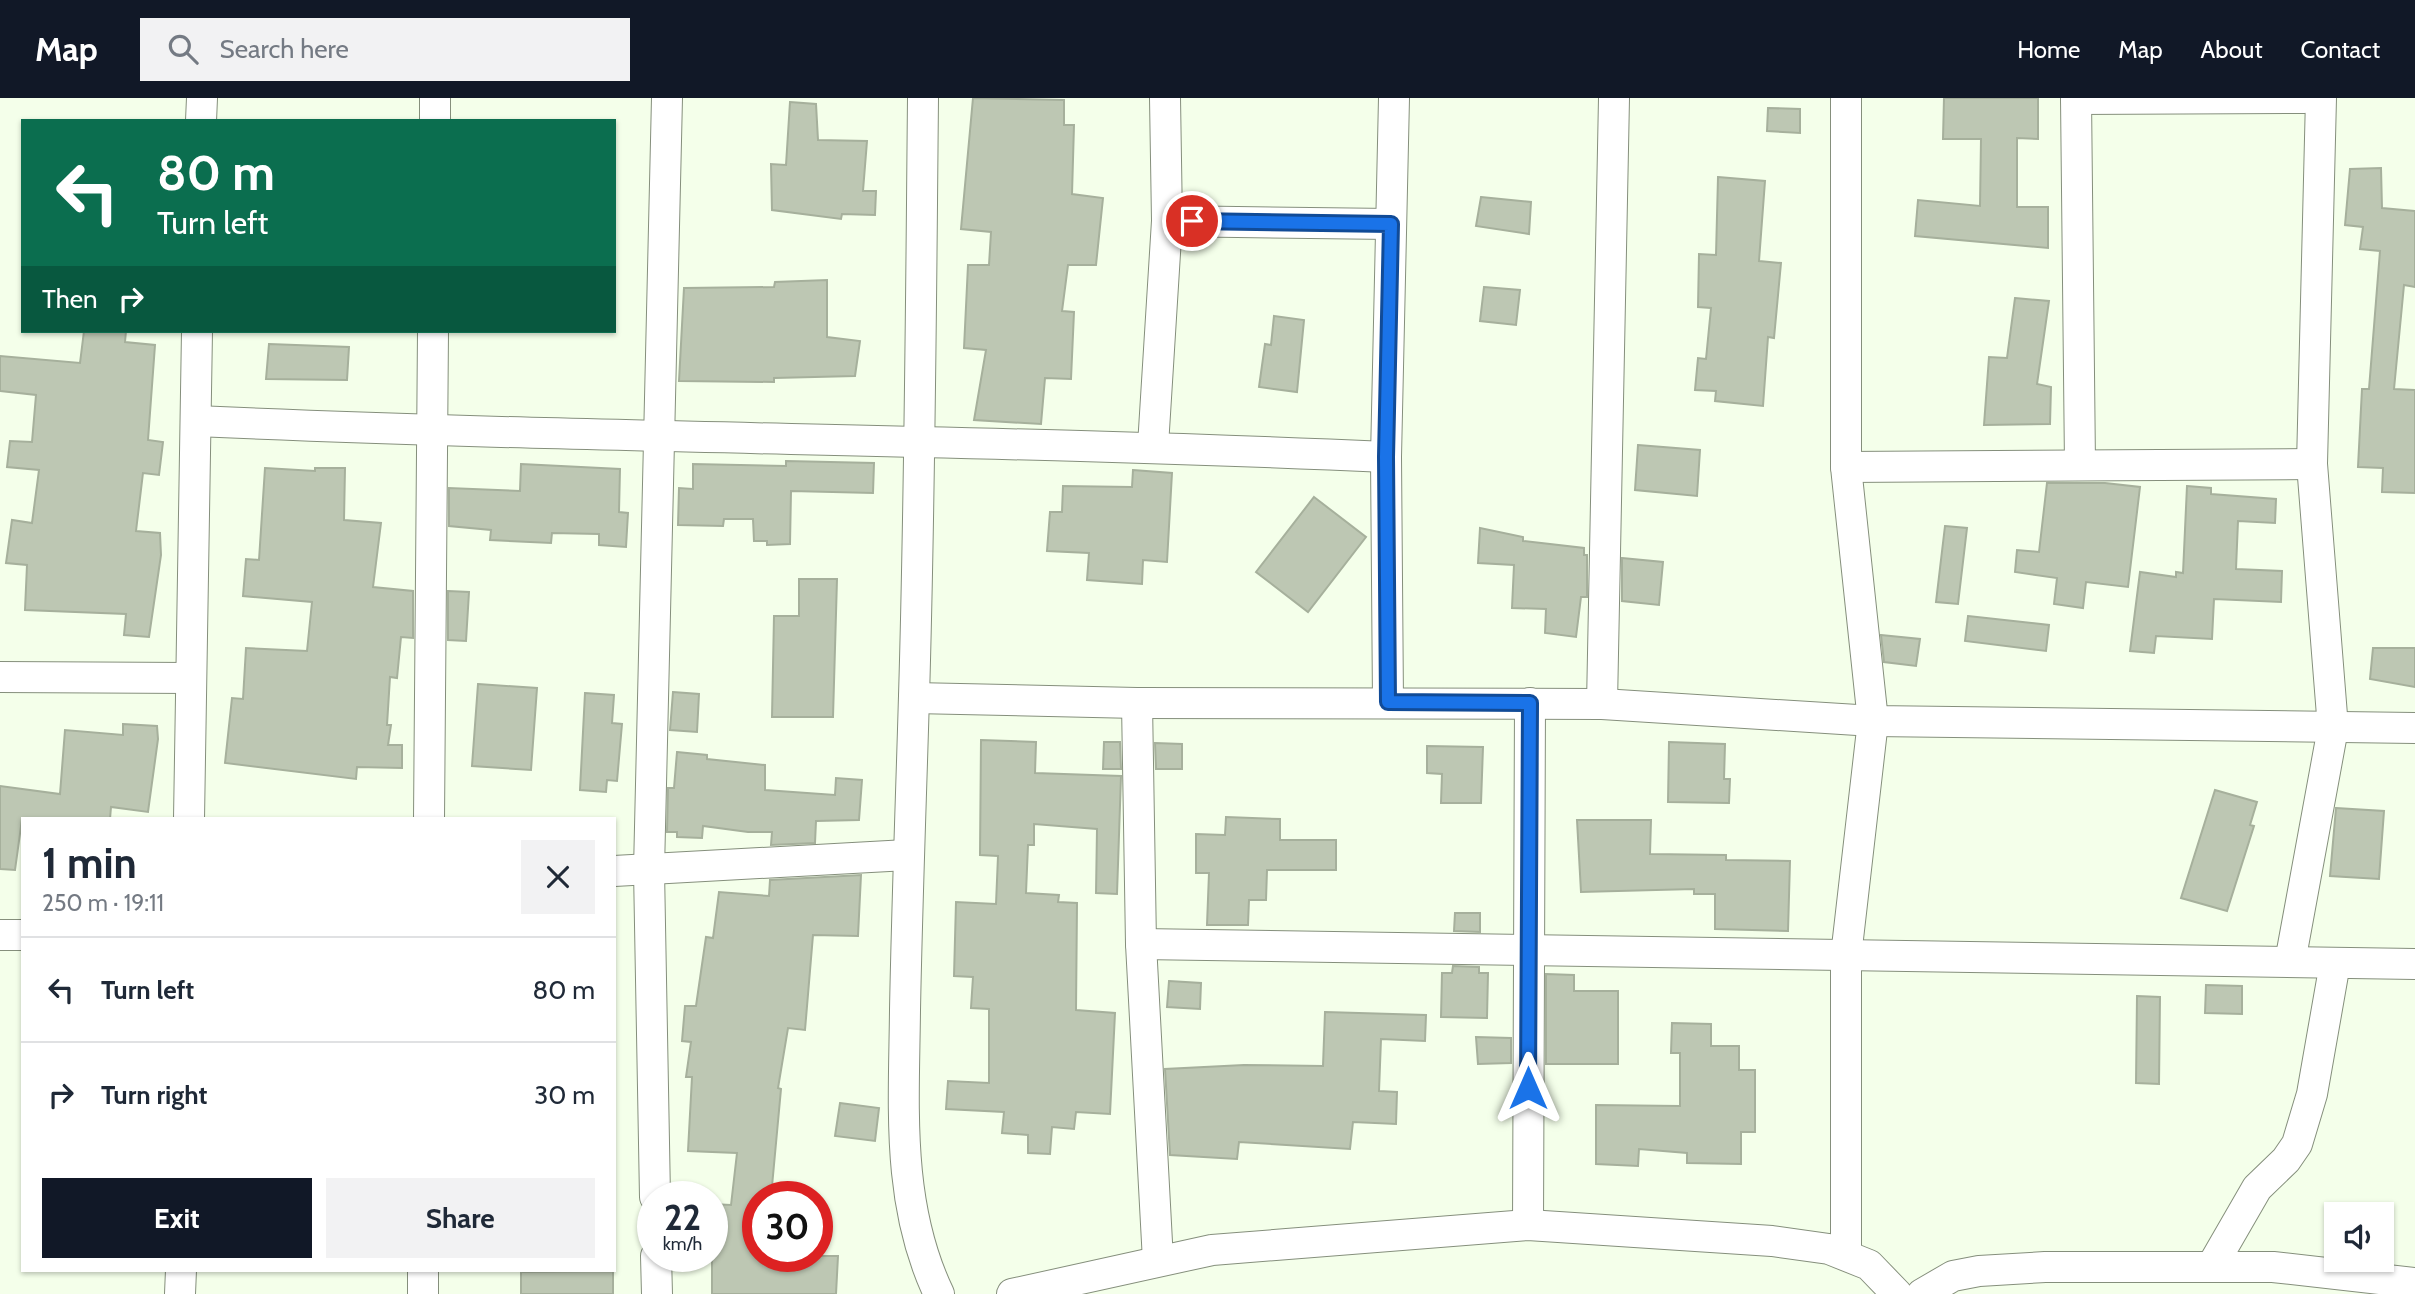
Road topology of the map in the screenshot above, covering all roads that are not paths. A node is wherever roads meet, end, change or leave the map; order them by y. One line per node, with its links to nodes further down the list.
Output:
1 (202, 98): 12 (street)
2 (435, 98): 13 (street)
3 (667, 98): 20 (street)
4 (923, 98): 21 (street)
5 (1165, 98): 14 (street)
6 (1394, 98): 15 (street)
7 (1614, 98): 33 (street)
8 (1846, 98): 26 (street)
9 (2076, 98): 10 (street); 25 (street)
10 (2304, 98)
11 (2321, 98): 24 (street)
12 (201, 119)
13 (435, 119)
14 (1167, 221): 15 (street); 22 (street)
15 (1391, 224): 23 (street)
16 (197, 333): 18 (street)
17 (433, 333): 19 (street)
18 (196, 421): 19 (street); 28 (street)
19 (433, 432): 20 (street); 38 (street)
20 (659, 436): 21 (street); 40 (street)
21 (920, 444): 22 (street); 29 (street)
22 (1153, 446): 23 (street)
23 (1386, 457): 30 (street)
24 (2312, 464): 25 (street); 35 (street)
25 (2080, 466): 26 (street)
26 (1846, 467): 34 (street)
27 (0, 677): 28 (street)
28 (191, 678): 37 (street)
29 (914, 698): 31 (street); 39 (street)
30 (1388, 702): 31 (street); 32 (street)
31 (1137, 703): 44 (street)
32 (1530, 703): 33 (street); 45 (street)
33 (1602, 704): 34 (street)
34 (1874, 721): 35 (street); 46 (street)
35 (2333, 728): 36 (street); 47 (street)
36 (2415, 728)
37 (189, 817)
38 (429, 817)
39 (907, 855): 40 (street); 62 (street)
40 (649, 870): 41 (street); 50 (street)
41 (616, 871)
42 (0, 935): 43 (street)
43 (21, 935)
44 (1141, 944): 45 (street); 53 (street)
45 (1528, 950): 46 (street); 51 (street)
46 (1846, 956): 47 (street); 52 (street)
47 (2290, 962): 48 (street)
48 (2335, 963): 49 (street); 54 (street)
49 (2415, 964)
50 (655, 1181)
51 (1528, 1226): 52 (street); 53 (street)
52 (1846, 1253): 64 (street)
53 (1158, 1261): 63 (street)
54 (2212, 1266): 58 (street); 65 (street)
55 (181, 1272): 59 (street)
56 (423, 1272): 60 (street)
57 (656, 1272): 61 (street)
58 (2415, 1283)
59 (180, 1294)
60 (422, 1294)
61 (657, 1294)
62 (939, 1294)
63 (1012, 1294)
64 (1897, 1294)
65 (1922, 1294)

